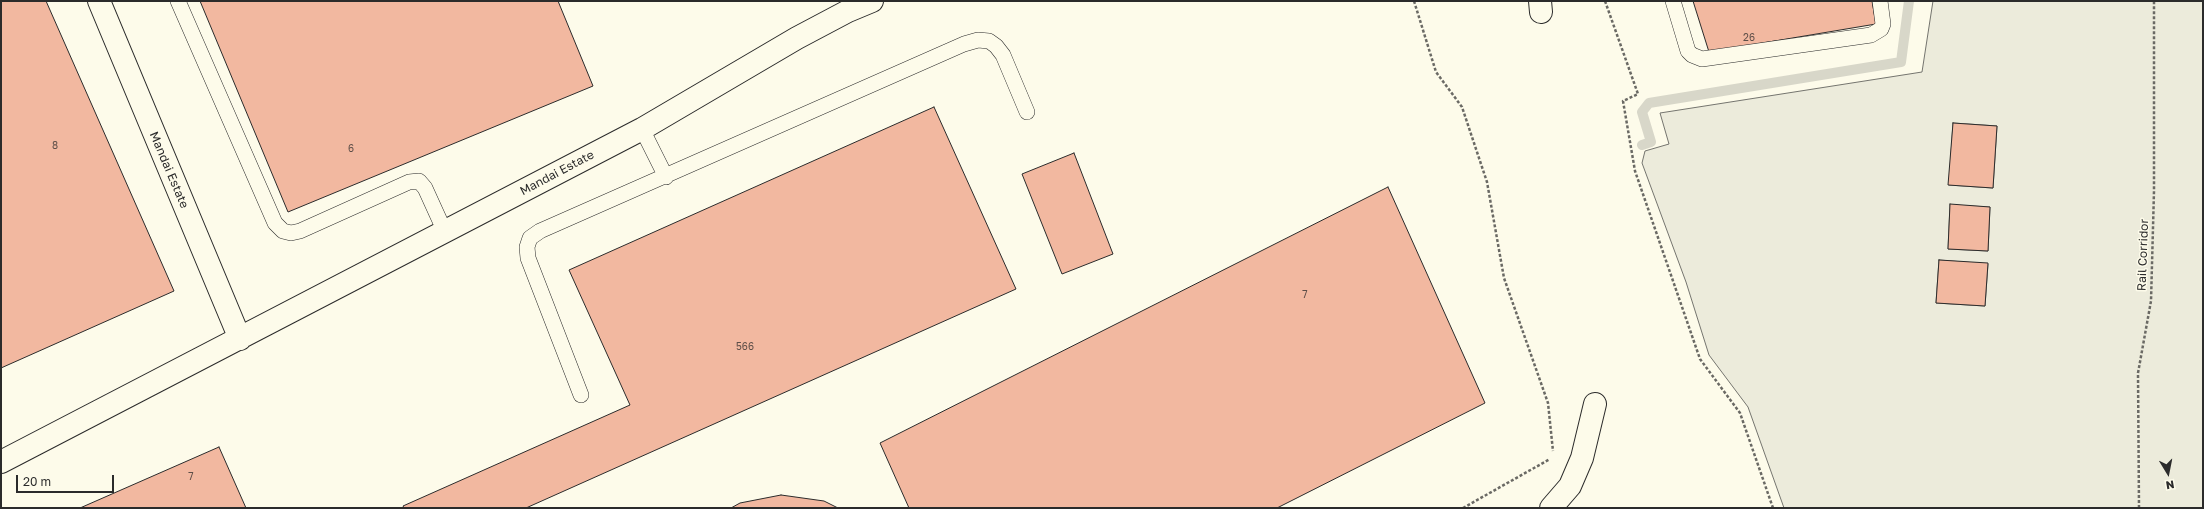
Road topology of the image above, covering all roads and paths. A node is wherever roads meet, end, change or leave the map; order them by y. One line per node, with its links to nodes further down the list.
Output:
1 (99, 1): 13 (street, Mandai Estate)
2 (178, 1): 12 (lane)
3 (872, 1): 10 (street, Mandai Estate)
4 (1414, 1): 17 (path)
5 (1605, 1): 19 (path)
6 (1673, 1): 7 (lane)
7 (1880, 1)
8 (2154, 1): 20 (path, Rail Corridor)
9 (1027, 112): 11 (lane)
10 (642, 128): 11 (lane); 12 (street, Mandai Estate)
11 (666, 177): 14 (lane)
12 (445, 232): 13 (street, Mandai Estate)
13 (240, 339): 16 (street, Mandai Estate)
14 (581, 395)
15 (1595, 404): 18 (street)
16 (1, 462)
17 (1463, 508)
18 (1551, 508)
19 (1773, 508)
20 (2139, 508)

